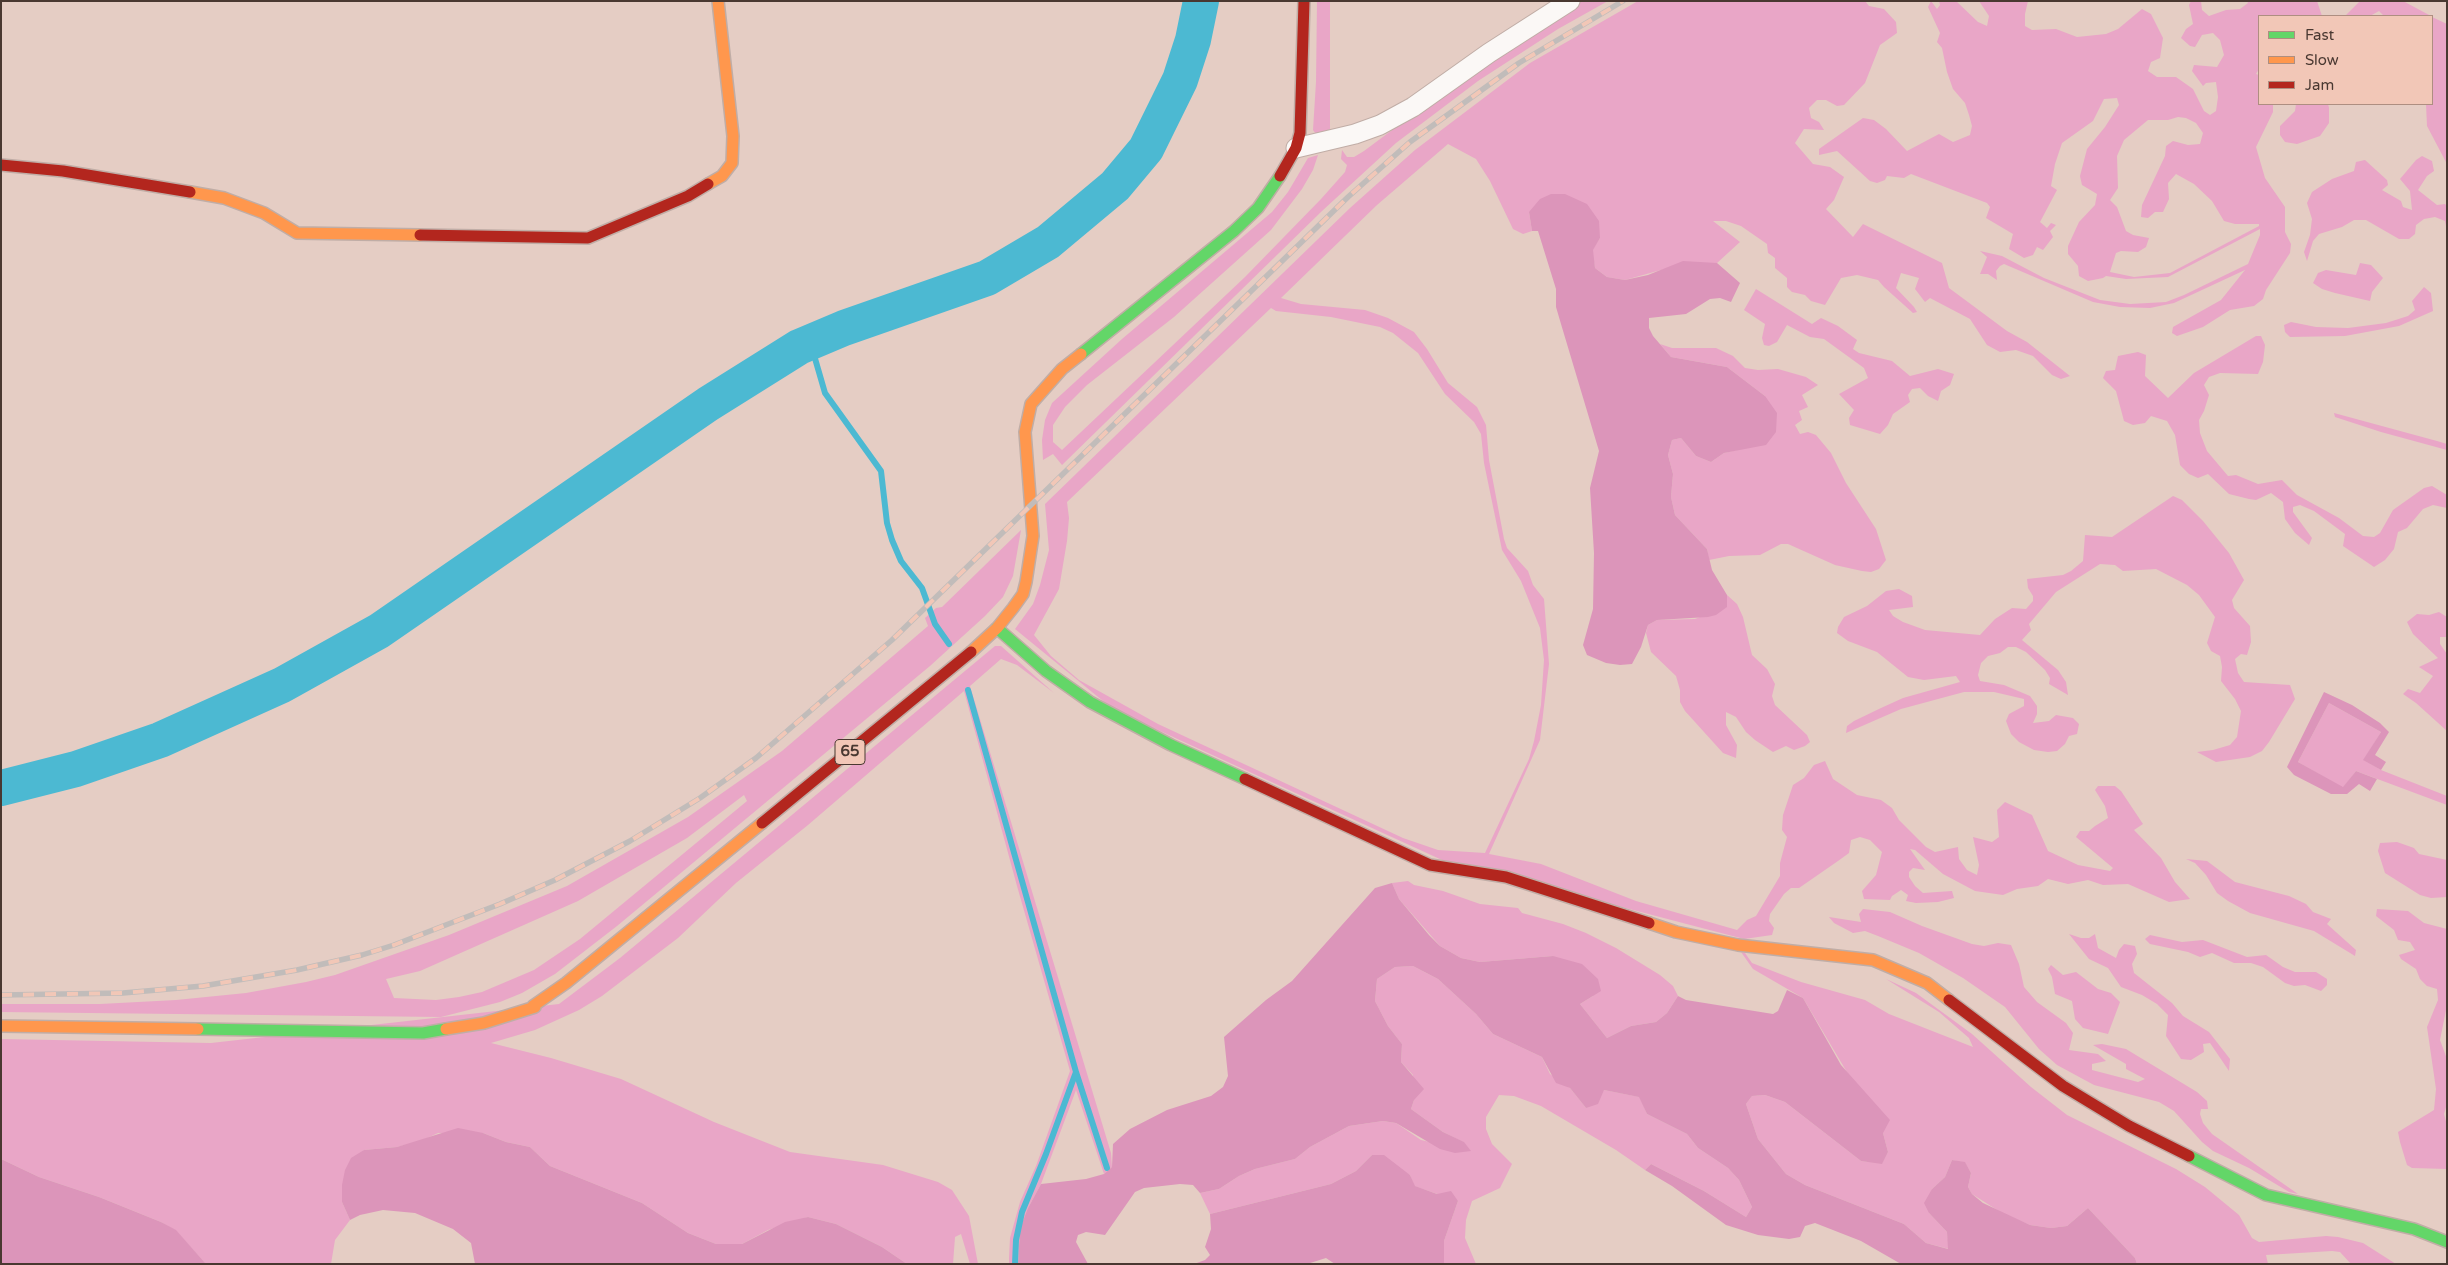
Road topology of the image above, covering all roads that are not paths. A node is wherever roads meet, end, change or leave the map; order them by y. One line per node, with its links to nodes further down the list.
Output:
1 (718, 1): 5 (street)
2 (1304, 1): 4 (street, 65)
3 (1570, 1): 4 (street)
4 (1296, 148): 6 (street, 65)
5 (1, 165)
6 (997, 628): 7 (street, 65); 8 (street)
7 (1, 1026)
8 (2447, 1242)

